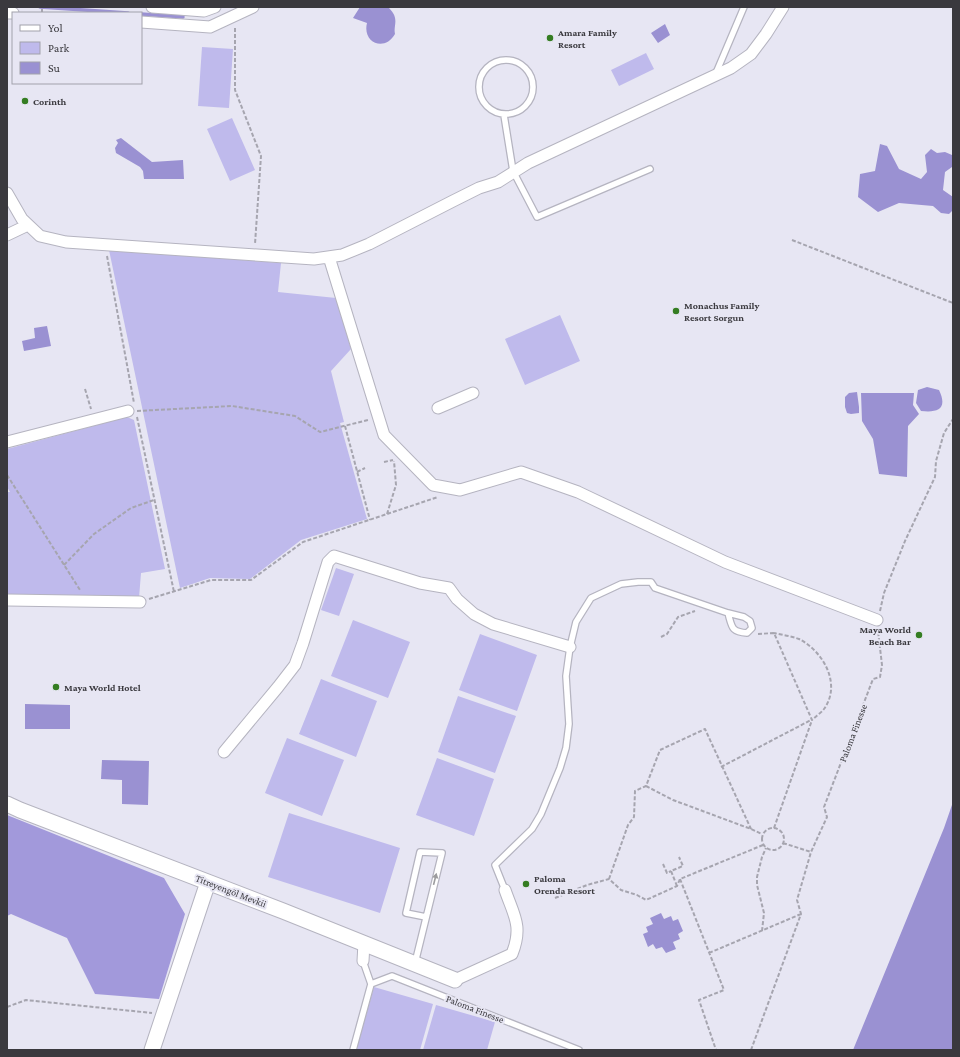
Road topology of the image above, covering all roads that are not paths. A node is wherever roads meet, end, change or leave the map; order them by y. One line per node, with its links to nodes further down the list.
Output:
1 (152, 7): 2 (street)
2 (215, 7)
3 (253, 7): 6 (street)
4 (744, 7): 7 (lane)
5 (783, 7): 7 (street)
6 (142, 22)
7 (715, 76): 10 (street)
8 (504, 115): 8 (lane); 10 (lane)
9 (650, 169): 10 (lane)
10 (513, 172): 14 (street)
11 (7, 193): 12 (street)
12 (28, 225): 13 (street); 14 (street)
13 (7, 235)
14 (329, 257): 22 (street)
15 (473, 393): 16 (street)
16 (438, 408)
17 (132, 411): 18 (street)
18 (7, 442)
19 (7, 600): 20 (street)
20 (140, 602)
21 (728, 613): 21 (lane); 23 (lane)
22 (877, 620)
23 (570, 647): 24 (street); 27 (lane)
24 (224, 752)
25 (7, 804): 26 (street, Titreyengöl Mevkii)
26 (208, 882): 29 (street, Titreyengöl Mevkii); 34 (street)
27 (504, 890): 32 (street)
28 (426, 917): 28 (lane, one-way to 28); 31 (lane)
29 (364, 943): 30 (street); 31 (street, Titreyengöl Mevkii)
30 (363, 961): 33 (lane)
31 (415, 964): 32 (street, Titreyengöl Mevkii)
32 (455, 980)
33 (371, 984): 35 (lane); 36 (lane, Paloma Finesse)
34 (152, 1050)
35 (352, 1050)
36 (579, 1050)

